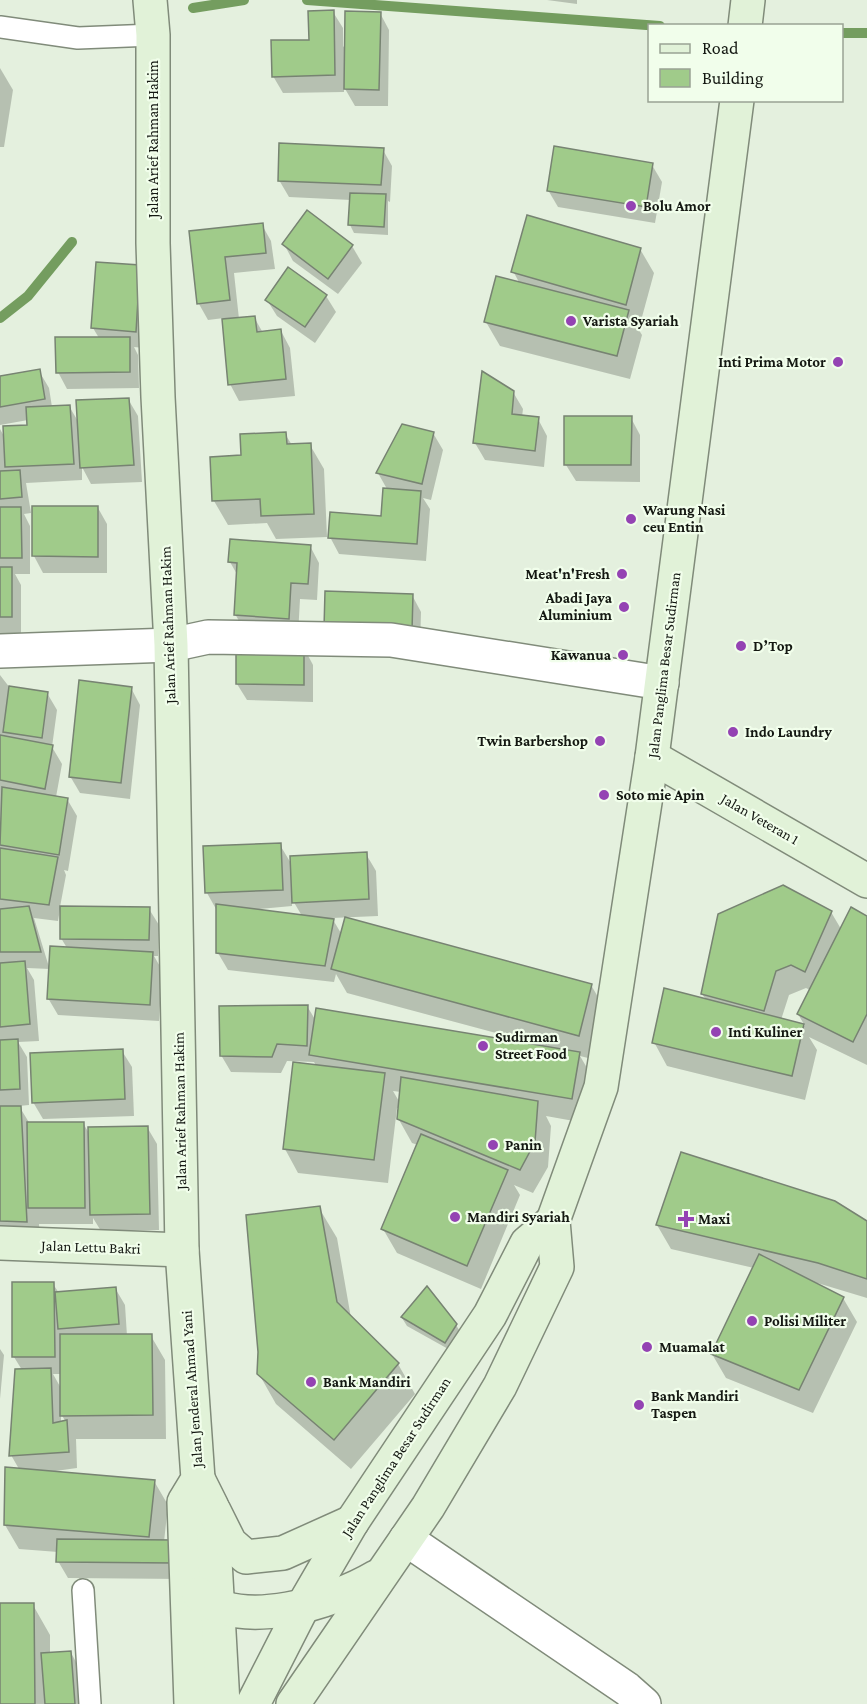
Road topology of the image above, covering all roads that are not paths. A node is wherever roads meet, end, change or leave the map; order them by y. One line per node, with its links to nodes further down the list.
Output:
1 (150, 0): 5 (main road, Jalan Arief Rahman Hakim)
2 (748, 0): 3 (main road)
3 (745, 24)
4 (0, 27): 5 (lane)
5 (153, 35): 7 (main road, Jalan Arief Rahman Hakim)
6 (737, 102): 9 (main road, Jalan Panglima Besar Sudirman)
7 (171, 645): 8 (street); 9 (street); 14 (main road, Jalan Arief Rahman Hakim)
8 (0, 651)
9 (662, 683): 10 (main road, Jalan Panglima Besar Sudirman)
10 (652, 757): 11 (main road, Jalan Veteran 1); 12 (main road, Jalan Panglima Besar Sudirman)
11 (867, 881)
12 (553, 1221): 16 (main road, Jalan Panglima Besar Sudirman); 17 (main road, Jalan Panglima Besar Sudirman)
13 (0, 1243): 14 (main road, Jalan Lettu Bakri)
14 (182, 1250): 15 (main road, Jalan Jenderal Ahmad Yani)
15 (205, 1493): 16 (main road); 18 (main road, Jalan Jenderal Ahmad Yani); 21 (main road)
16 (352, 1522): 22 (main road, Jalan Panglima Besar Sudirman)
17 (406, 1539): 19 (main road, Jalan Panglima Besar Sudirman); 28 (street)
18 (185, 1574): 21 (main road); 24 (main road, Jalan Jenderal Ahmad Yani)
19 (380, 1574): 22 (main road); 27 (main road, Jalan Panglima Besar Sudirman)
20 (83, 1590): 23 (lane)
21 (216, 1606): 22 (main road); 25 (main road)
22 (303, 1606): 26 (main road, Jalan Panglima Besar Sudirman)
23 (90, 1704)
24 (192, 1704)
25 (223, 1704)
26 (253, 1704)
27 (293, 1704)
28 (644, 1704)

